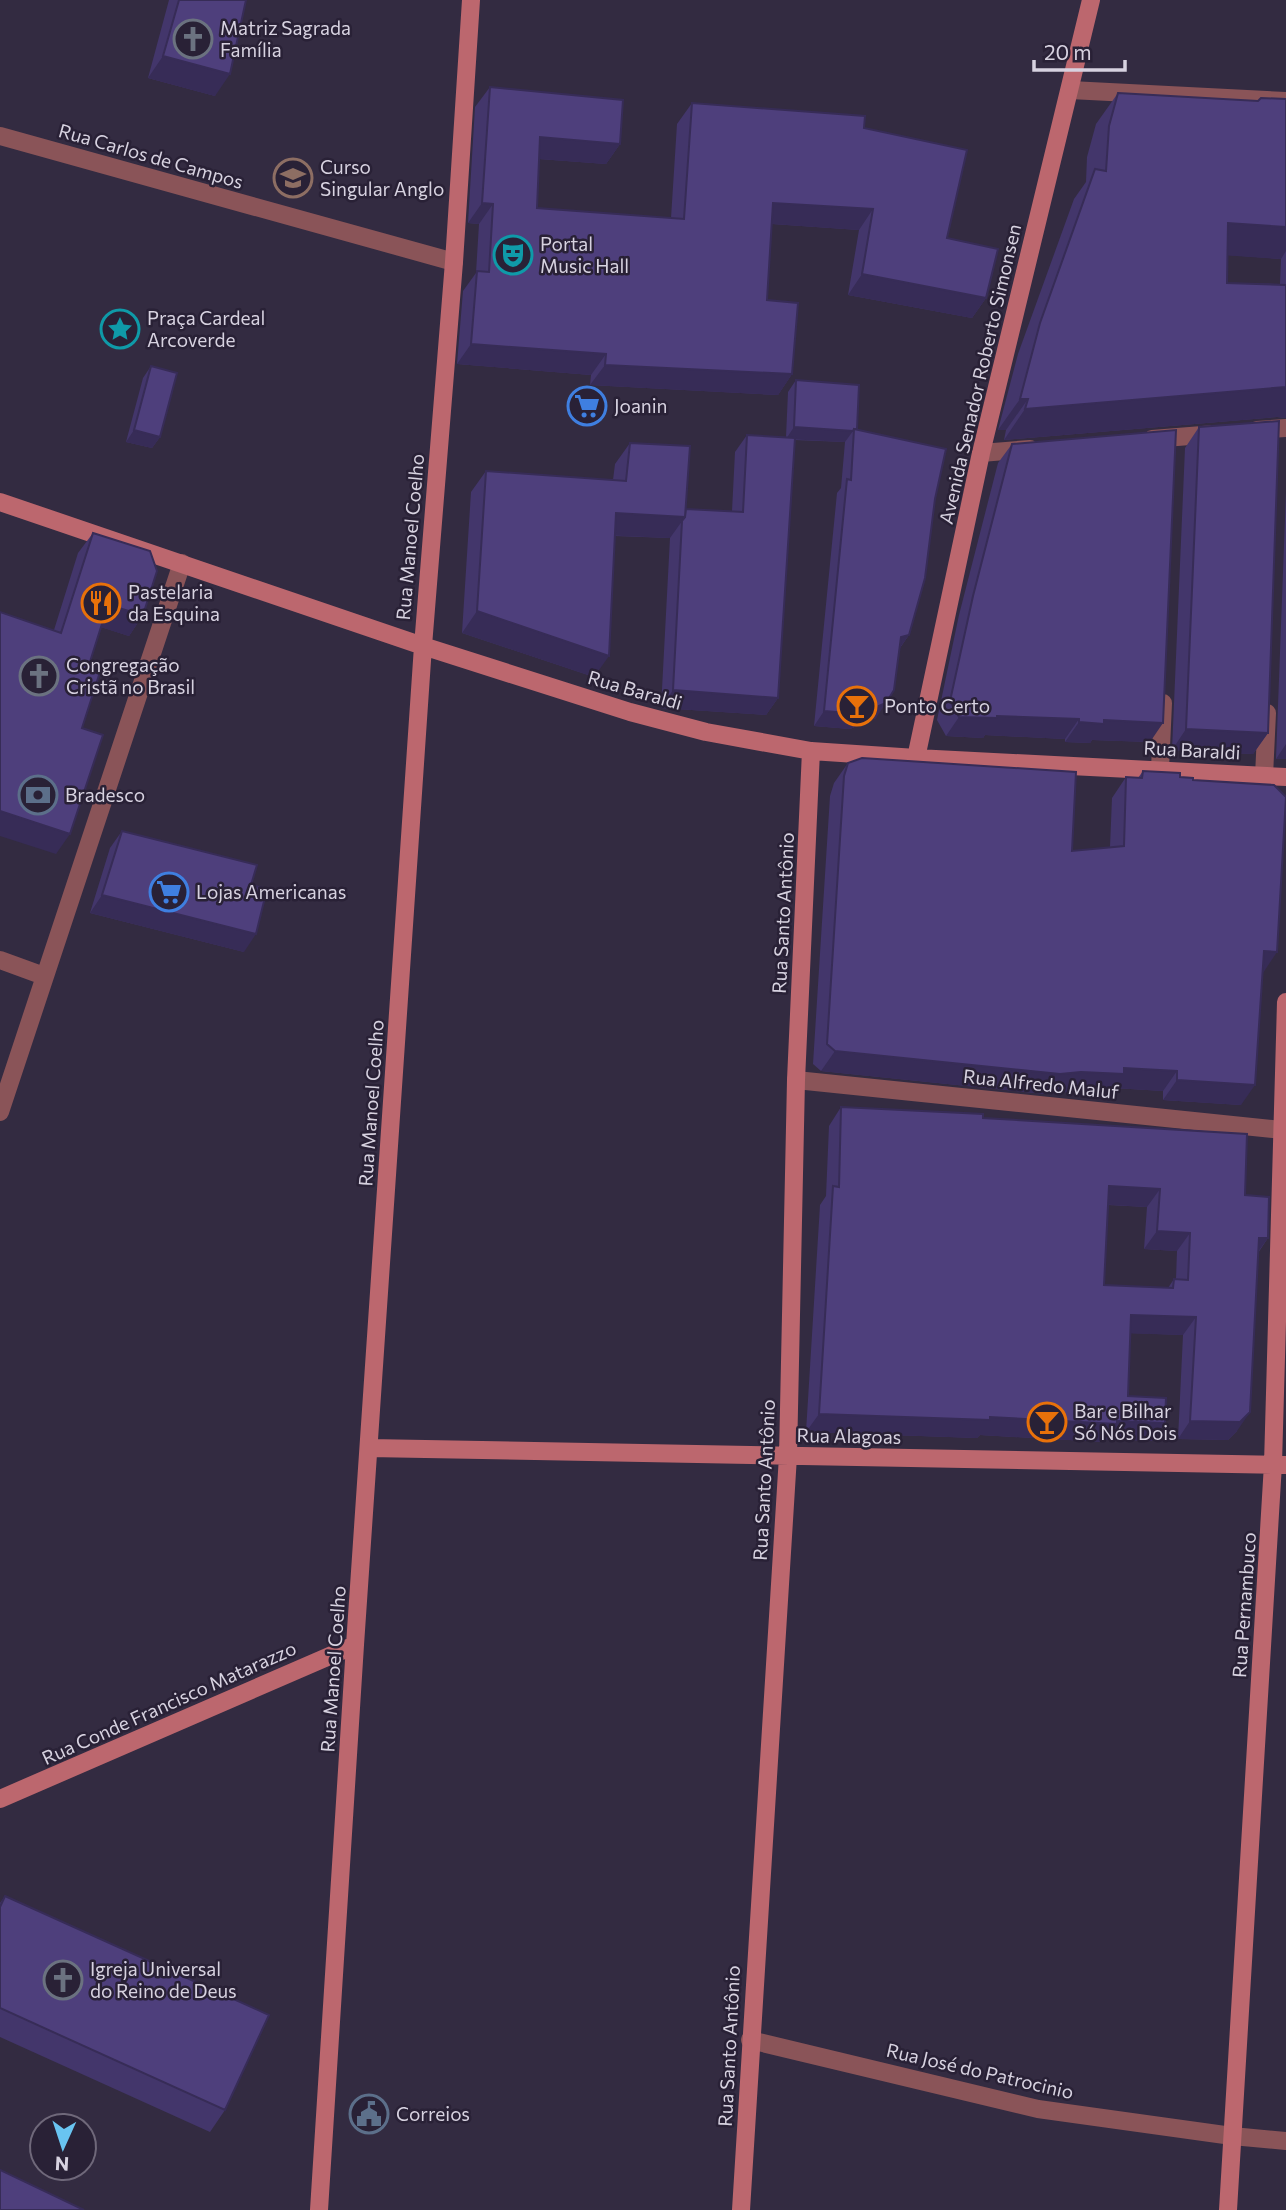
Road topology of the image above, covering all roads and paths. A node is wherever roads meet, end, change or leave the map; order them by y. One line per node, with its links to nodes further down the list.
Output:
1 (471, 0): 6 (street, Rua Manoel Coelho)
2 (1091, 0): 3 (street, Avenida Senador Roberto Simonsen)
3 (1070, 90): 4 (street); 10 (street, Avenida Senador Roberto Simonsen)
4 (1286, 101)
5 (0, 136): 6 (street, Rua Carlos de Campos)
6 (454, 262): 13 (street, Rua Manoel Coelho)
7 (1280, 432): 8 (street)
8 (1133, 440)
9 (1050, 447): 10 (street)
10 (981, 453): 17 (street, Avenida Senador Roberto Simonsen)
11 (0, 502): 12 (street, Rua Baraldi)
12 (181, 564): 13 (street, Rua Baraldi); 22 (street)
13 (423, 646): 16 (street, Rua Baraldi); 27 (street, Rua Manoel Coelho)
14 (1163, 690): 18 (street)
15 (1267, 692): 19 (street)
16 (811, 751): 17 (street, Rua Baraldi); 24 (street, Rua Santo Antônio)
17 (916, 758): 18 (street, Rua Baraldi)
18 (1160, 769): 19 (street, Rua Baraldi)
19 (1264, 776): 20 (street, Rua Baraldi)
20 (1286, 777)
21 (0, 960): 22 (street)
22 (44, 975): 25 (street)
23 (1286, 1002): 26 (street, Rua Pernambuco)
24 (796, 1080): 26 (street, Rua Alfredo Maluf); 28 (street, Rua Santo Antônio)
25 (0, 1112)
26 (1283, 1130): 29 (street, Rua Pernambuco)
27 (369, 1448): 28 (street, Rua Alagoas); 30 (street, Rua Manoel Coelho)
28 (788, 1456): 29 (street, Rua Alagoas); 32 (street, Rua Santo Antônio)
29 (1280, 1464): 33 (street, Rua Pernambuco)
30 (355, 1645): 31 (street, Rua Conde Francisco Matarazzo); 35 (street, Rua Manoel Coelho)
31 (0, 1799)
32 (750, 2039): 33 (street, Rua José do Patrocinio); 37 (street, Rua Santo Antônio)
33 (1232, 2136): 34 (street, Rua José do Patrocinio); 38 (street, Rua Pernambuco)
34 (1286, 2141)
35 (320, 2201): 36 (street)
36 (312, 2210)
37 (741, 2210)
38 (1228, 2210)

